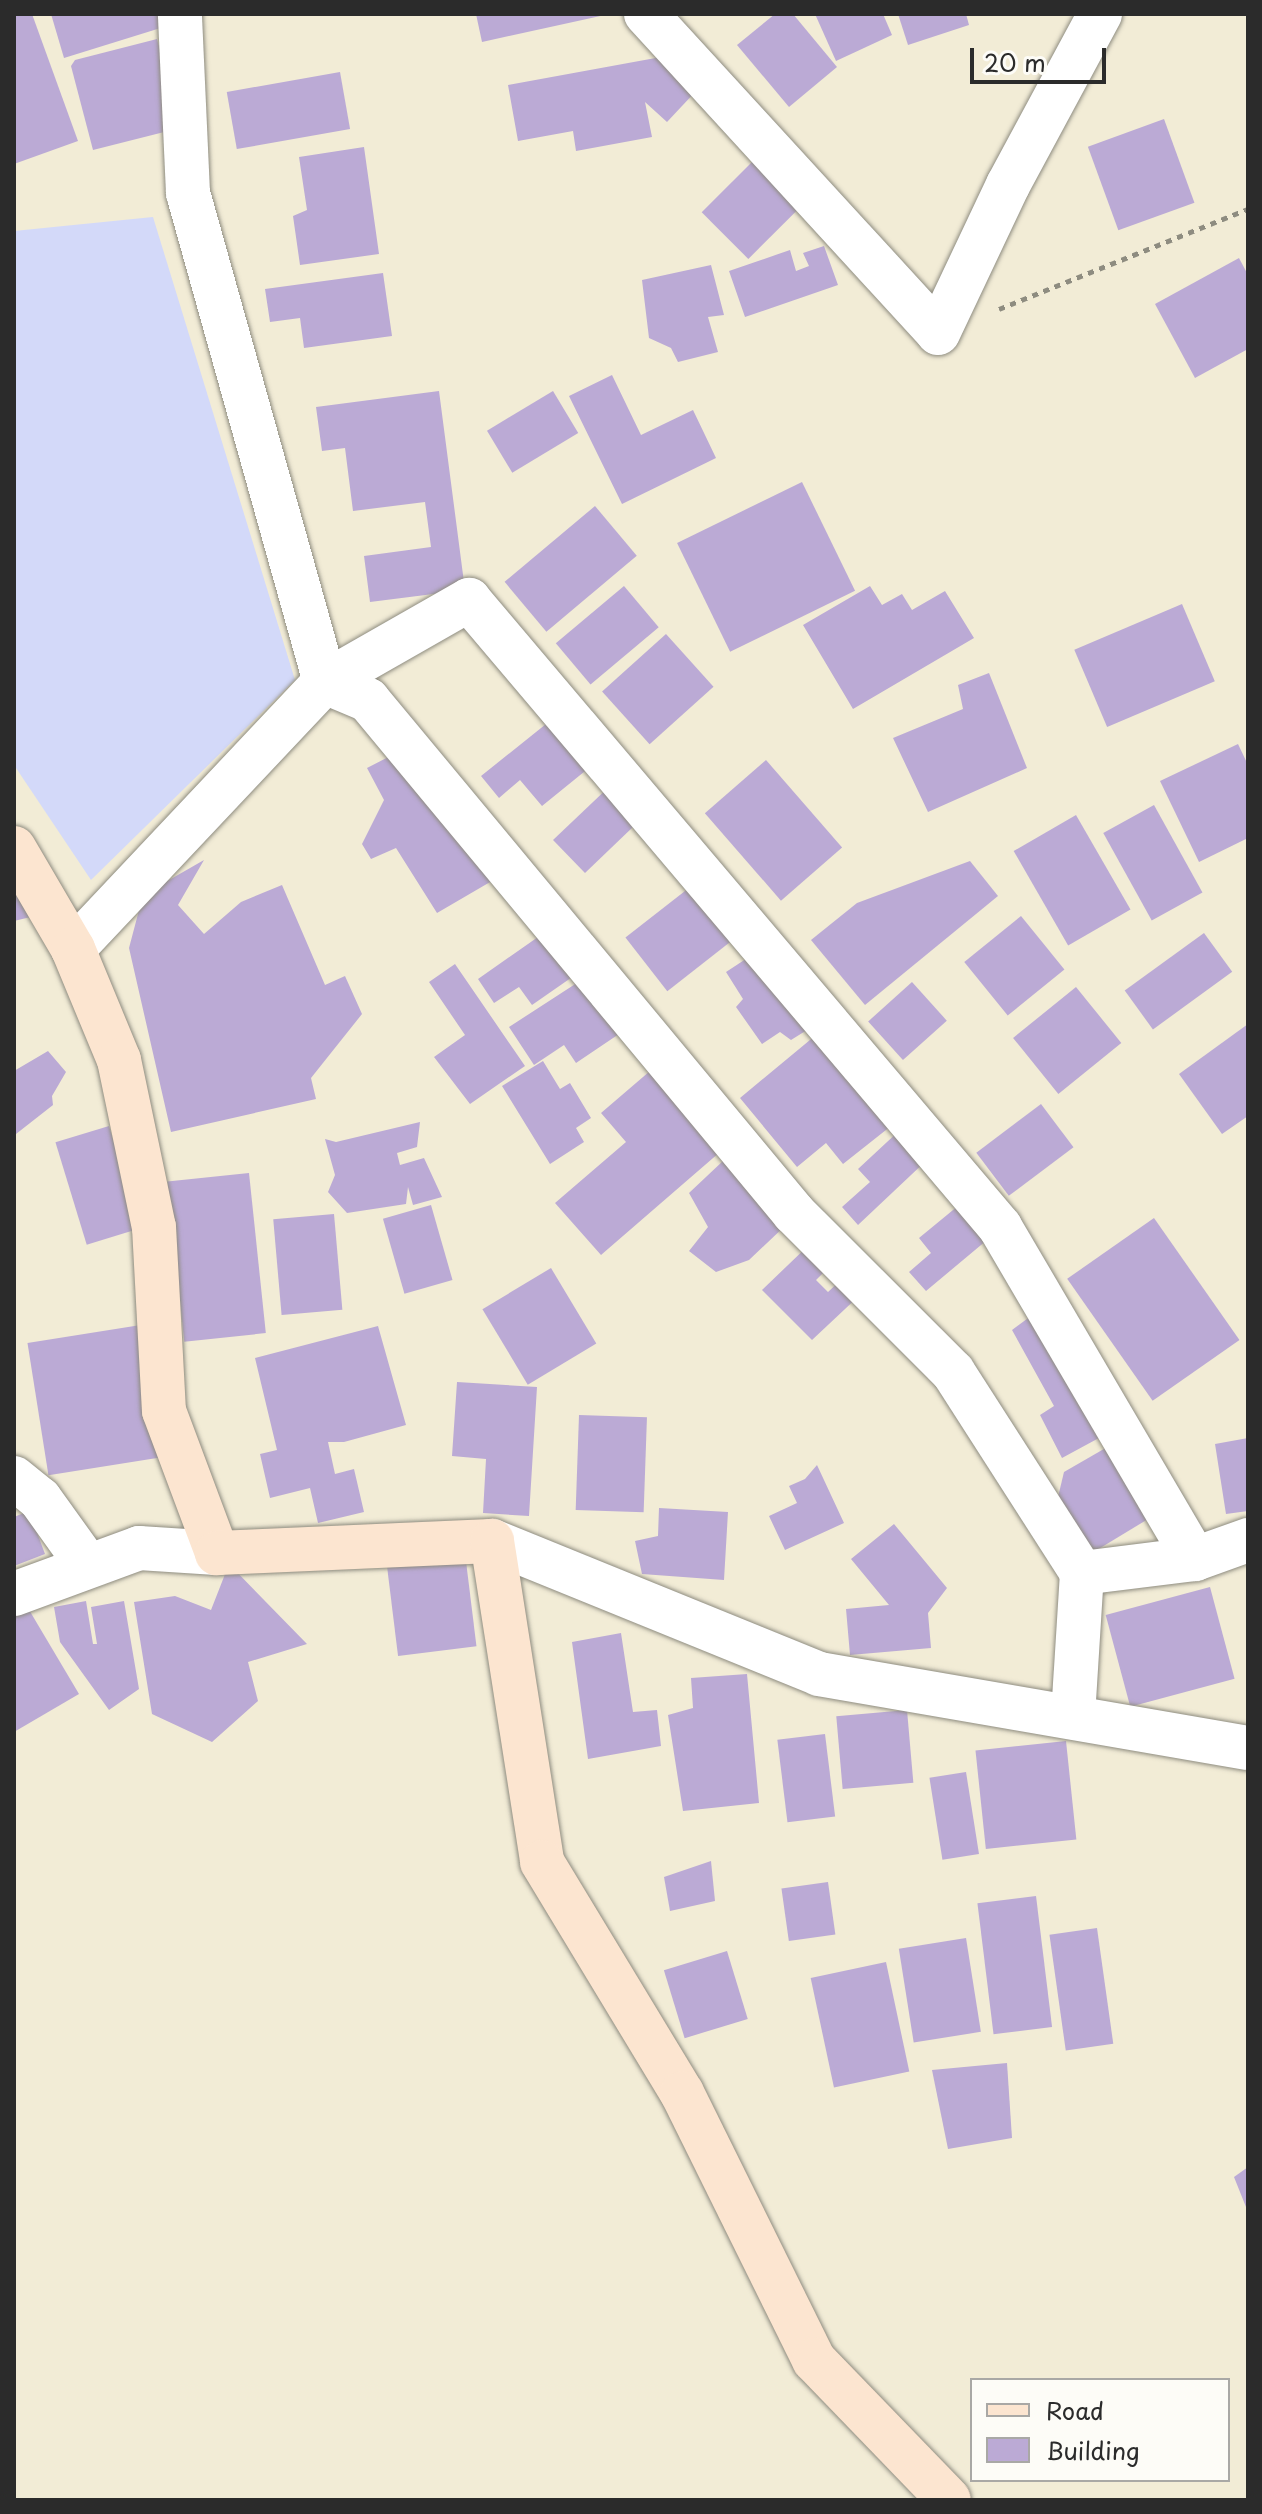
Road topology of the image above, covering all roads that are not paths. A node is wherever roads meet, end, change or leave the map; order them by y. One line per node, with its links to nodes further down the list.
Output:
1 (180, 14): 4 (street)
2 (646, 14): 3 (street)
3 (1100, 14)
4 (325, 682): 6 (street); 11 (street); 13 (street)
5 (14, 848): 6 (street)
6 (73, 949): 10 (street)
7 (14, 1478): 12 (street)
8 (1248, 1540): 11 (street)
9 (492, 1541): 10 (street); 15 (street); 17 (street)
10 (217, 1553): 12 (street)
11 (1195, 1559): 13 (street)
12 (88, 1566): 14 (street)
13 (1082, 1573): 15 (street)
14 (14, 1594)
15 (1073, 1716): 16 (street)
16 (1248, 1748)
17 (949, 2500)

